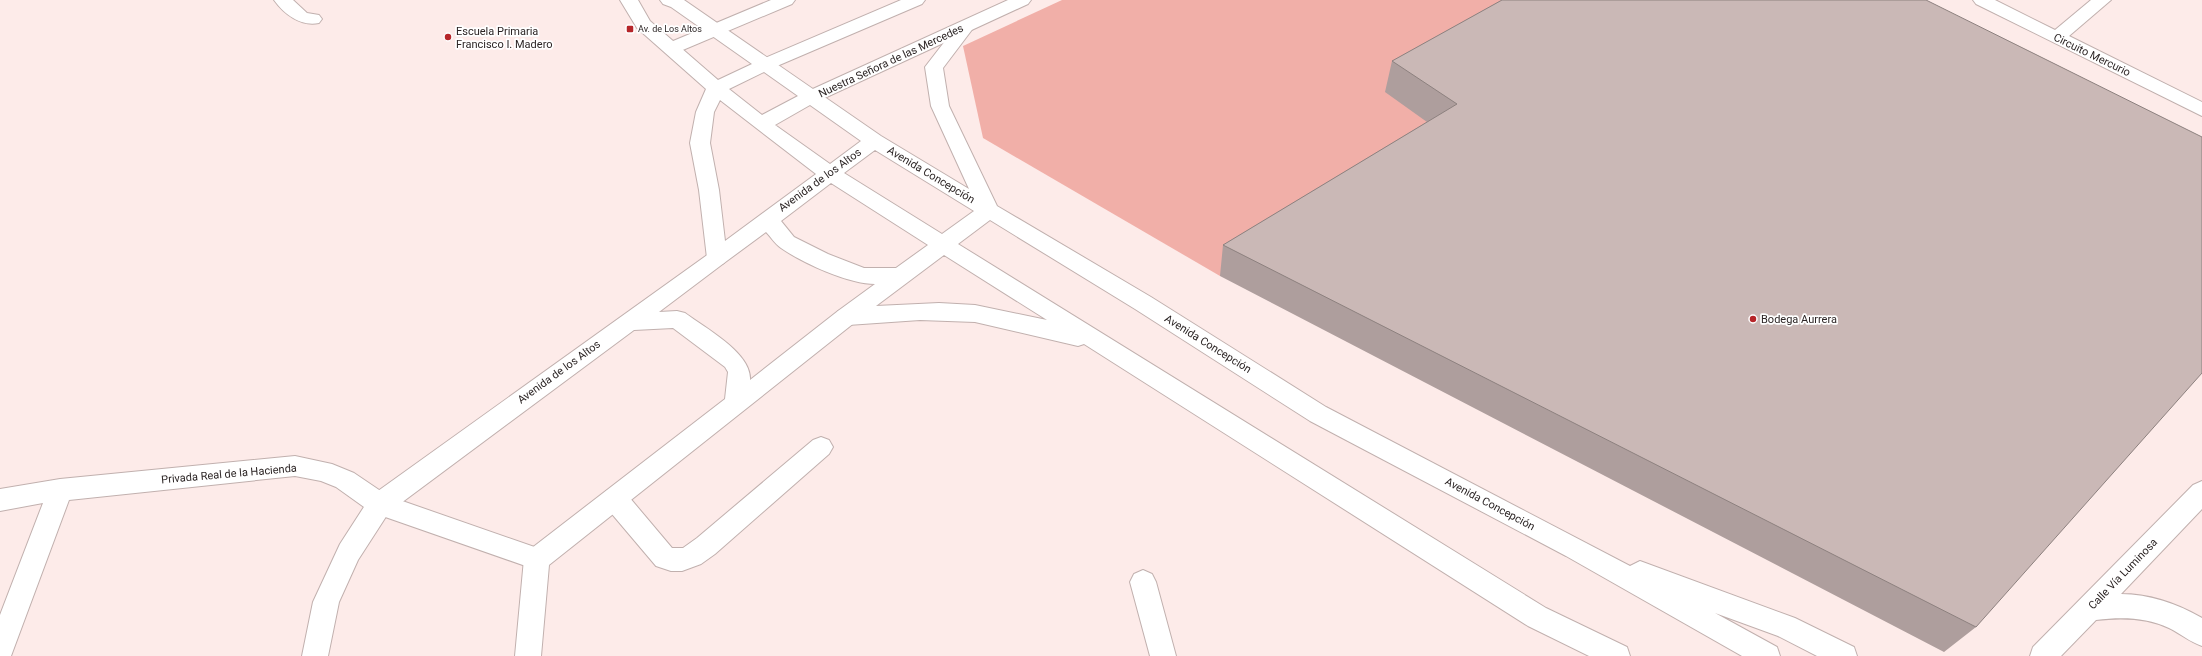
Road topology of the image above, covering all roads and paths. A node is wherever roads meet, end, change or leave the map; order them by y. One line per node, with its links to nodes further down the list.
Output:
1 (283, 0): 9 (main road)
2 (629, 0): 13 (main road)
3 (669, 0): 11 (main road, Avenida Concepción)
4 (786, 0): 11 (main road)
5 (916, 0): 14 (main road)
6 (1022, 0): 10 (main road, Nuestra Señora de las Mercedes)
7 (1982, 0): 12 (main road, Circuito Mercurio)
8 (2102, 0): 12 (main road)
9 (313, 19)
10 (966, 27): 16 (main road, Nuestra Señora de las Mercedes); 21 (main road)
11 (713, 30): 13 (main road); 14 (main road, Avenida Concepción)
12 (2056, 38): 17 (main road, Circuito Mercurio)
13 (672, 48): 15 (main road)
14 (764, 65): 15 (main road); 16 (main road, Avenida Concepción)
15 (716, 88): 18 (main road); 24 (main road)
16 (811, 97): 18 (main road, Nuestra Señora de las Mercedes); 19 (main road, Avenida Concepción)
17 (2202, 110)
18 (761, 124): 20 (main road)
19 (874, 141): 20 (main road, Avenida de los Altos); 21 (main road, Avenida Concepción)
20 (829, 173): 22 (main road, Avenida de los Altos); 23 (main road)
21 (989, 210): 23 (main road); 36 (main road, Avenida Concepción)
22 (767, 219): 24 (main road, Avenida de los Altos); 25 (main road)
23 (943, 245): 25 (main road); 28 (main road)
24 (717, 258): 27 (main road, Avenida de los Altos)
25 (903, 276): 26 (main road)
26 (846, 318): 28 (main road); 29 (main road)
27 (628, 322): 29 (main road); 35 (main road, Avenida de los Altos)
28 (1095, 342): 40 (main road)
29 (736, 404): 33 (main road)
30 (821, 447): 33 (main road)
31 (60, 490): 34 (main road, Privada Real de la Hacienda); 35 (main road, Privada Real de la Hacienda); 42 (main road)
32 (2202, 492): 39 (main road, Calle Vía Luminosa)
33 (615, 499): 37 (main road)
34 (0, 500)
35 (380, 504): 37 (main road, Privada Real de la Hacienda); 43 (main road, Avenida de los Altos)
36 (1575, 548): 48 (main road, Avenida Concepción); 49 (main road)
37 (537, 559): 44 (main road)
38 (1143, 582): 45 (main road)
39 (2091, 608): 41 (main road); 50 (main road, Calle Vía Luminosa)
40 (1537, 617): 46 (main road); 47 (main road)
41 (2202, 634)
42 (0, 650)
43 (315, 656)
44 (528, 656)
45 (1163, 656)
46 (1587, 656)
47 (1617, 656)
48 (1767, 656)
49 (1844, 656)
50 (2043, 656)

